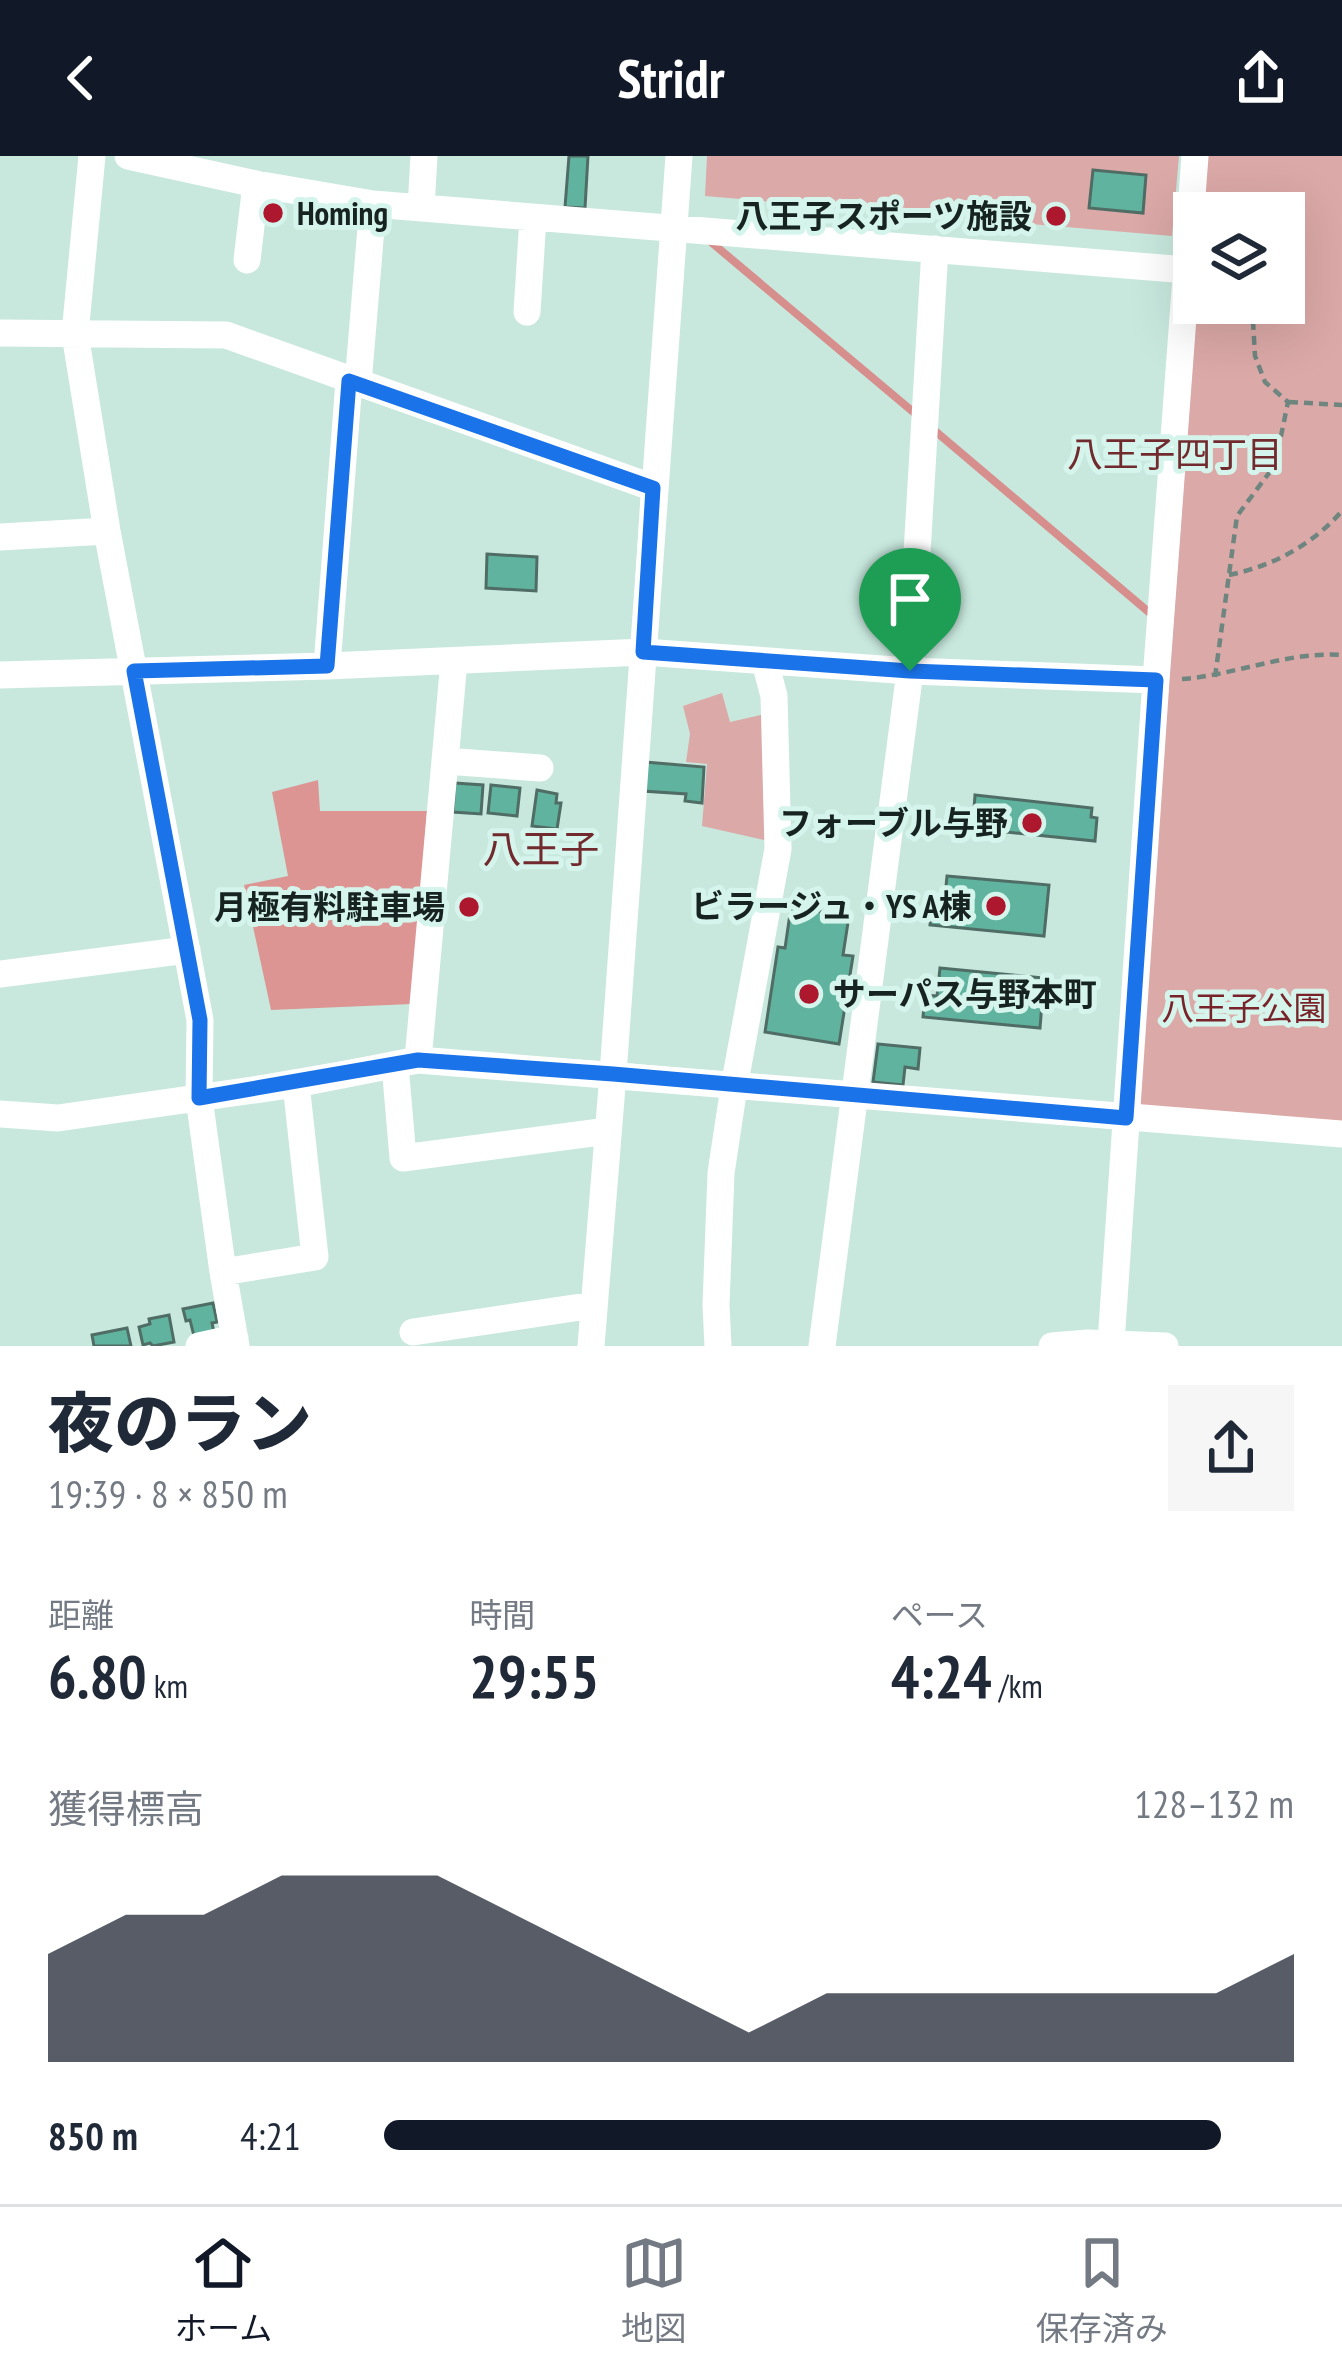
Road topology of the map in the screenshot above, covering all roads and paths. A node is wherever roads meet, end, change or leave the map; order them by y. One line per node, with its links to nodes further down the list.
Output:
1 (92, 156): 20 (street)
2 (128, 156): 6 (street)
3 (424, 156): 10 (street)
4 (679, 156): 12 (street)
5 (1195, 156): 8 (street)
6 (208, 164): 7 (street)
7 (256, 184): 9 (street); 14 (street)
8 (1192, 192)
9 (373, 204): 10 (street); 21 (street)
10 (421, 208): 11 (street)
11 (533, 218): 12 (street); 16 (street)
12 (673, 230): 13 (street); 24 (street)
13 (935, 249): 15 (street); 35 (street)
14 (247, 260)
15 (1173, 269)
16 (527, 312)
17 (1183, 324): 38 (street)
18 (1253, 324): 22 (path)
19 (0, 333): 20 (street)
20 (75, 334): 21 (street); 26 (street)
21 (353, 382): 24 (street); 33 (street)
22 (1288, 402): 23 (path); 28 (path)
23 (1342, 404)
24 (653, 488): 29 (street)
25 (1342, 511): 28 (path)
26 (107, 531): 27 (street); 34 (street)
27 (0, 537)
28 (1229, 575): 37 (path)
29 (643, 652): 31 (street); 32 (street); 44 (street)
30 (1342, 655): 37 (path)
31 (454, 661): 33 (street); 39 (street)
32 (766, 662): 35 (street); 46 (street)
33 (327, 666): 34 (street)
34 (134, 671): 36 (street); 41 (street)
35 (910, 671): 38 (street); 47 (street)
36 (0, 675)
37 (1215, 676): 38 (path)
38 (1156, 680): 50 (street)
39 (445, 761): 40 (street); 43 (street)
40 (540, 768)
41 (187, 950): 42 (street); 48 (street)
42 (0, 974)
43 (406, 1062): 44 (street); 45 (street); 51 (street)
44 (613, 1074): 46 (street); 51 (street)
45 (296, 1084): 48 (street); 53 (street)
46 (734, 1087): 47 (street); 60 (street)
47 (853, 1095): 50 (street); 61 (street)
48 (199, 1098): 49 (street); 53 (street)
49 (0, 1114)
50 (1126, 1118): 52 (street); 57 (street)
51 (608, 1131): 54 (street)
52 (1342, 1134)
53 (223, 1272): 56 (street)
54 (594, 1305): 55 (street); 59 (street)
55 (413, 1332)
56 (235, 1342): 58 (street)
57 (1111, 1343): 62 (street); 63 (street)
58 (199, 1346)
59 (591, 1346)
60 (718, 1346)
61 (822, 1346)
62 (1052, 1346)
63 (1154, 1346): 64 (street)
64 (1166, 1346)

